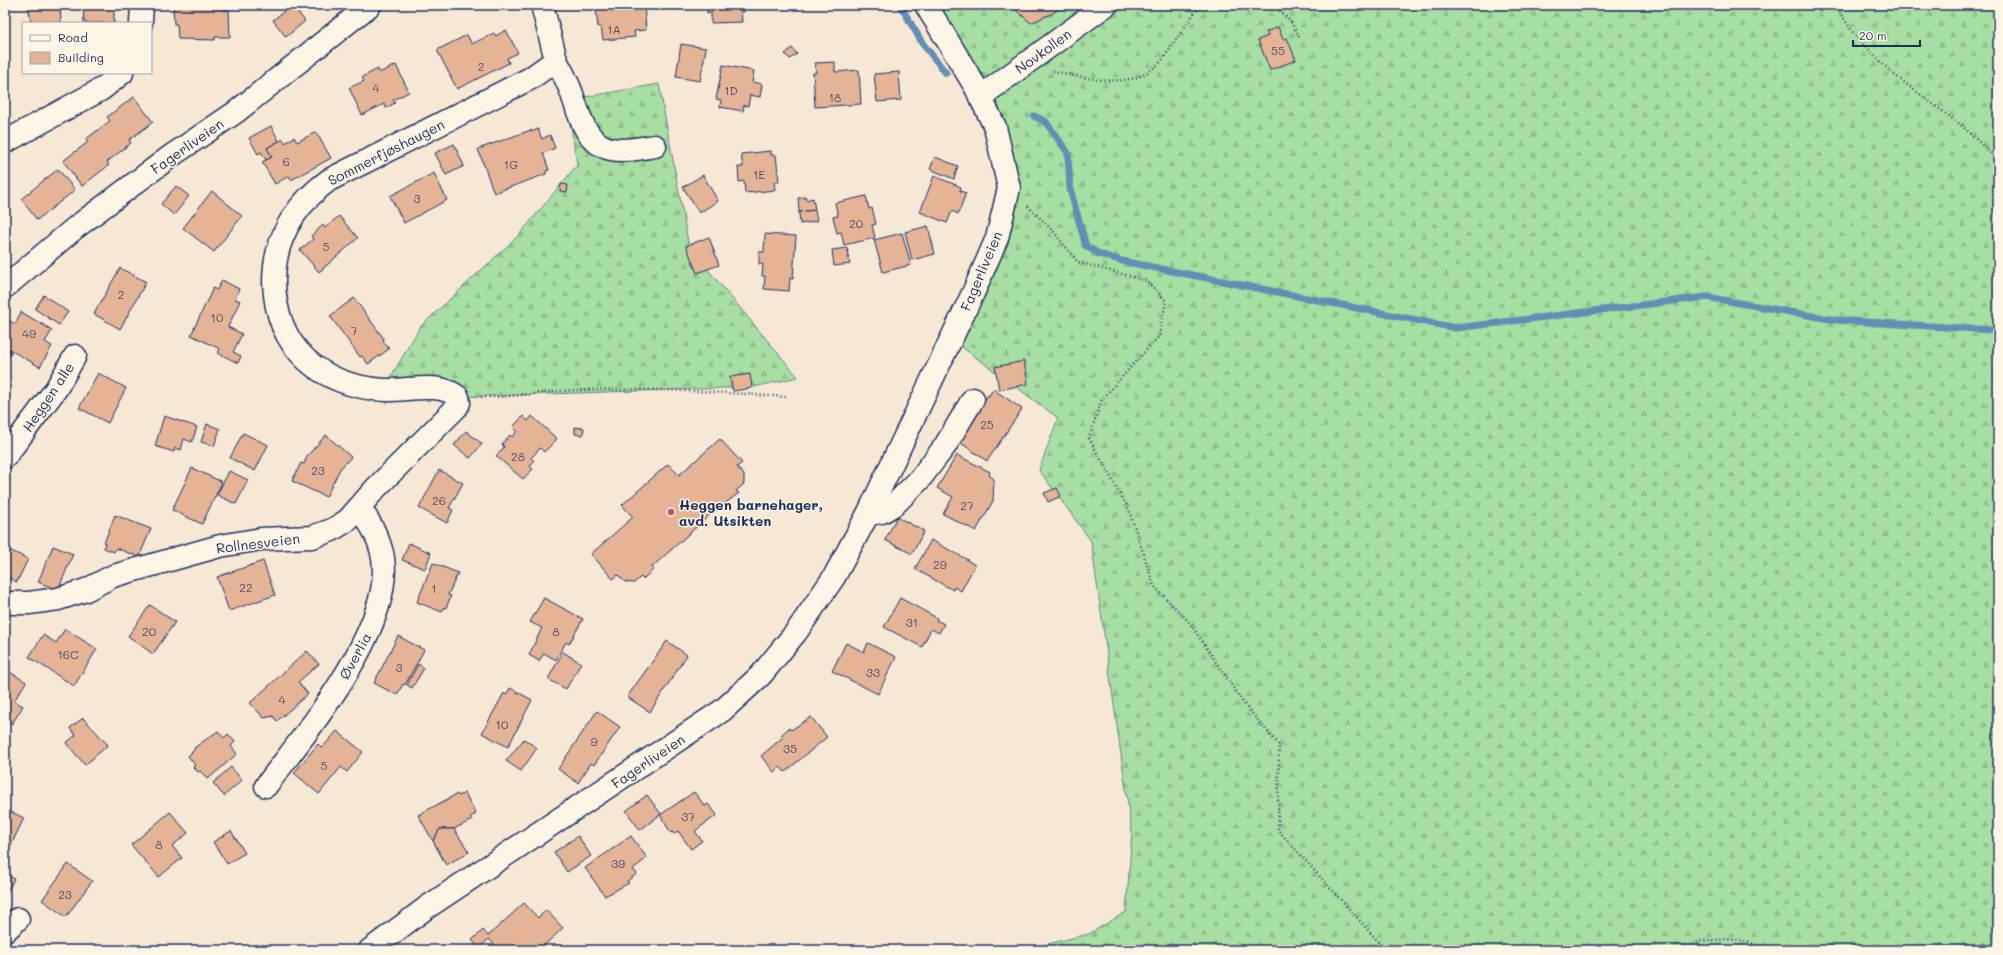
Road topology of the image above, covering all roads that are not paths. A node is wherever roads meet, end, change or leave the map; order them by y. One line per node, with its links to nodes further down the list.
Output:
1 (142, 5): 6 (street)
2 (370, 5): 12 (street, Fagerliveien)
3 (542, 5): 7 (street)
4 (926, 5): 9 (street, Fagerliveien)
5 (1106, 5): 9 (street, Novkollen)
6 (142, 22)
7 (556, 60): 11 (street); 14 (street, Sommerfjøshaugen)
8 (121, 74): 10 (street)
9 (980, 97): 18 (street, Fagerliveien)
10 (5, 142)
11 (655, 146)
12 (5, 287)
13 (75, 356): 16 (street, Heggen alle)
14 (458, 397): 17 (street, Rollnesveien)
15 (973, 398): 18 (street)
16 (5, 456)
17 (360, 508): 19 (street, Rollnesveien); 20 (street, Øverlia)
18 (868, 514): 21 (street, Fagerliveien)
19 (5, 603)
20 (266, 786)
21 (370, 950)

